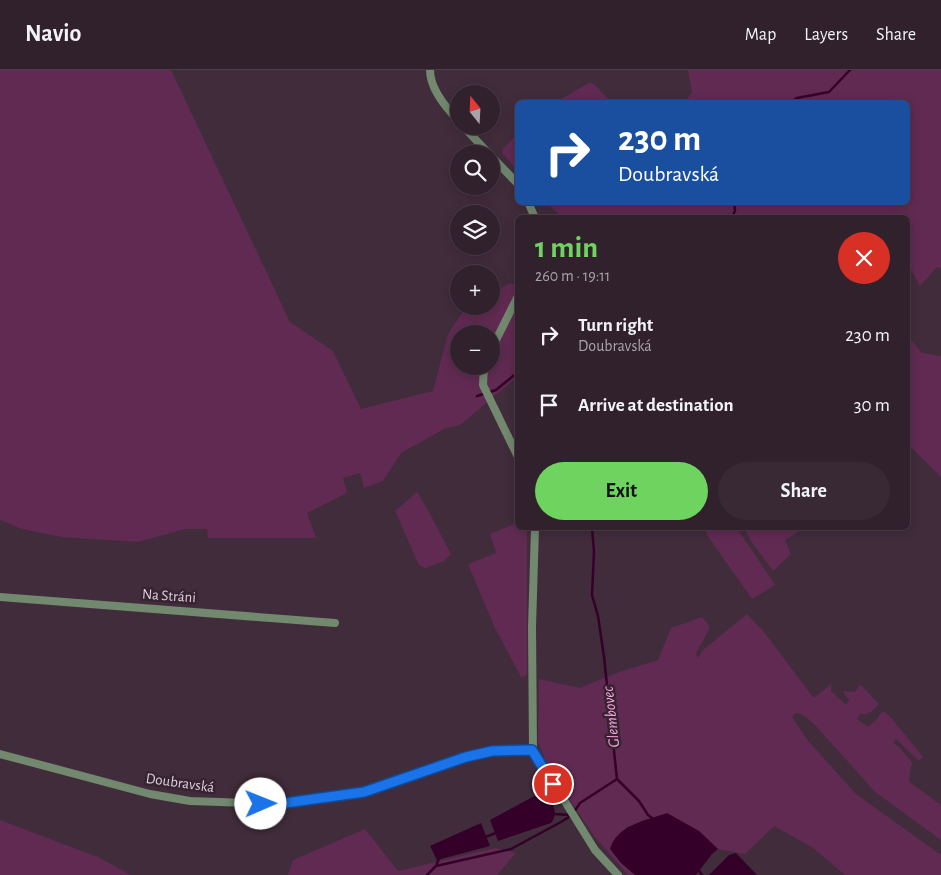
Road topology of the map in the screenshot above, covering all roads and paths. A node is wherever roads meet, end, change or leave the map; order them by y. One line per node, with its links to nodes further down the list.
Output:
1 (430, 70): 2 (street)
2 (450, 110)
3 (471, 135): 4 (street)
4 (481, 145)
5 (500, 165): 6 (street)
6 (515, 181)
7 (515, 302): 8 (street)
8 (500, 332)
9 (484, 375): 10 (street)
10 (515, 451)
11 (535, 530): 14 (street)
12 (0, 597): 13 (street, Na Stráni)
13 (335, 623)
14 (532, 750): 15 (street, Doubravská); 16 (street)
15 (0, 754)
16 (618, 875)

